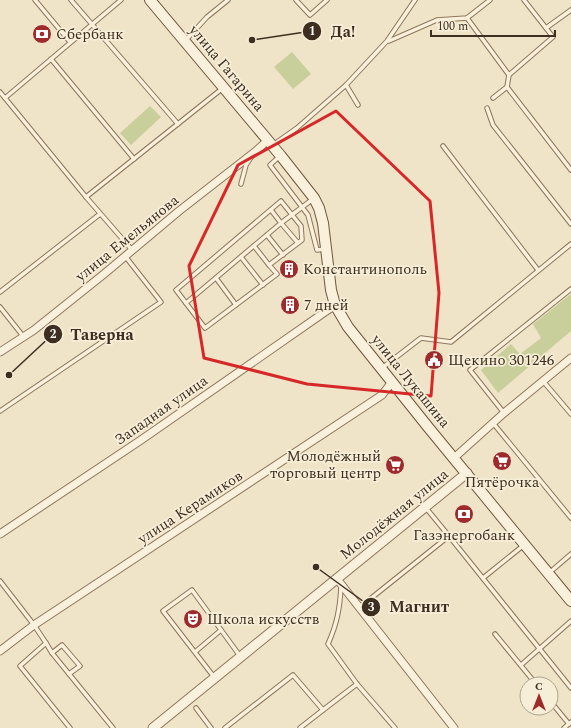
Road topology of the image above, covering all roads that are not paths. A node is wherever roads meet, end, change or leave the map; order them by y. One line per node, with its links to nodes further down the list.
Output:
1 (35, 0): 17 (lane)
2 (71, 0): 13 (lane)
3 (121, 0): 13 (lane)
4 (150, 0): 15 (main road, улица Гагарина)
5 (228, 0): 15 (lane)
6 (296, 0): 7 (lane)
7 (327, 0)
8 (415, 0): 16 (lane)
9 (490, 0): 12 (lane)
10 (524, 0): 14 (lane)
11 (571, 10): 14 (lane)
12 (467, 18): 16 (lane); 19 (lane)
13 (92, 25): 17 (lane); 28 (lane)
14 (546, 28): 19 (lane)
15 (185, 41): 22 (main road, улица Гагарина)
16 (388, 41): 20 (lane)
17 (70, 42): 18 (lane)
18 (51, 59): 24 (lane); 33 (lane)
19 (509, 75): 21 (lane)
20 (346, 86): 26 (lane); 29 (lane)
21 (507, 87): 25 (lane); 34 (lane)
22 (224, 88): 28 (lane); 29 (main road, улица Гагарина)
23 (0, 92): 24 (lane)
24 (5, 98): 36 (lane)
25 (493, 98)
26 (358, 105)
27 (487, 108): 43 (lane)
28 (178, 124): 33 (lane)
29 (270, 143): 31 (street, улица Емельянова); 32 (main road, улица Гагарина)
30 (443, 146): 54 (lane)
31 (256, 151): 35 (lane); 49 (street, улица Емельянова)
32 (281, 156): 37 (main road, улица Лукашина); 38 (lane)
33 (134, 159): 36 (lane)
34 (571, 170)
35 (241, 184)
36 (86, 198): 40 (lane)
37 (314, 198): 38 (lane); 48 (main road, улица Лукашина)
38 (302, 207): 41 (lane); 48 (lane)
39 (271, 210): 41 (lane); 42 (lane); 59 (lane)
40 (100, 214): 49 (lane); 58 (lane)
41 (292, 215): 42 (lane); 45 (lane)
42 (281, 223): 44 (lane); 45 (lane)
43 (571, 224)
44 (267, 235): 47 (lane); 50 (lane)
45 (298, 243): 50 (lane)
46 (571, 244): 54 (lane)
47 (254, 246): 52 (lane); 53 (lane)
48 (326, 249): 61 (main road, улица Лукашина)
49 (132, 251): 51 (street, улица Емельянова)
50 (283, 255): 53 (lane)
51 (125, 256): 63 (street, улица Емельянова); 69 (lane)
52 (241, 257): 55 (lane); 56 (lane)
53 (269, 265): 56 (lane)
54 (538, 270): 66 (lane)
55 (216, 278): 59 (lane); 60 (lane)
56 (263, 285): 60 (lane)
57 (571, 289): 70 (lane)
58 (0, 292)
59 (186, 303): 60 (lane)
60 (236, 305)
61 (335, 305): 66 (main road, улица Лукашина); 77 (street, Западная улица)
62 (0, 306): 63 (lane)
63 (23, 336): 64 (street, улица Емельянова)
64 (0, 352)
65 (571, 358): 67 (street)
66 (381, 368): 68 (main road, улица Лукашина)
67 (543, 381): 70 (street); 71 (lane)
68 (392, 382): 73 (main road, улица Лукашина); 88 (street, улица Керамиков)
69 (0, 412)
70 (504, 413): 72 (street)
71 (571, 414)
72 (493, 424): 73 (street); 76 (lane)
73 (454, 458): 74 (main road, улица Лукашина)
74 (466, 473): 75 (street, Молодёжная улица); 79 (main road, улица Лукашина)
75 (425, 507): 78 (lane); 84 (street, Молодёжная улица)
76 (571, 518)
77 (0, 534)
78 (449, 536): 82 (lane); 86 (lane)
79 (525, 544): 81 (main road, улица Лукашина); 82 (lane)
80 (571, 554): 81 (lane)
81 (548, 573): 85 (main road, улица Лукашина)
82 (483, 578): 92 (lane)
83 (0, 581): 88 (lane)
84 (339, 582): 86 (street); 96 (street, Молодёжная улица); 101 (lane)
85 (571, 601)
86 (359, 608): 114 (street)
87 (571, 621): 92 (lane)
88 (34, 625): 91 (lane); 93 (street, улица Керамиков)
89 (221, 630): 94 (lane); 94 (lane); 96 (lane)
90 (495, 634): 97 (lane)
91 (46, 643): 95 (lane); 107 (lane)
92 (540, 649): 97 (lane); 102 (lane)
93 (0, 651)
94 (195, 652): 100 (lane)
95 (52, 653): 98 (lane); 98 (lane)
96 (241, 657): 100 (street, Молодёжная улица)
97 (521, 665): 99 (lane)
98 (69, 674): 108 (lane)
99 (530, 676)
100 (214, 678): 109 (street, Молодёжная улица)
101 (357, 684): 104 (lane); 113 (lane)
102 (571, 688)
103 (196, 708): 110 (lane)
104 (323, 710): 111 (lane); 112 (lane)
105 (559, 711): 106 (lane)
106 (570, 723): 115 (lane)
107 (70, 728)
108 (113, 728)
109 (154, 728)
110 (211, 728)
111 (225, 728)
112 (300, 728)
113 (395, 728)
114 (454, 728)
115 (564, 728)

